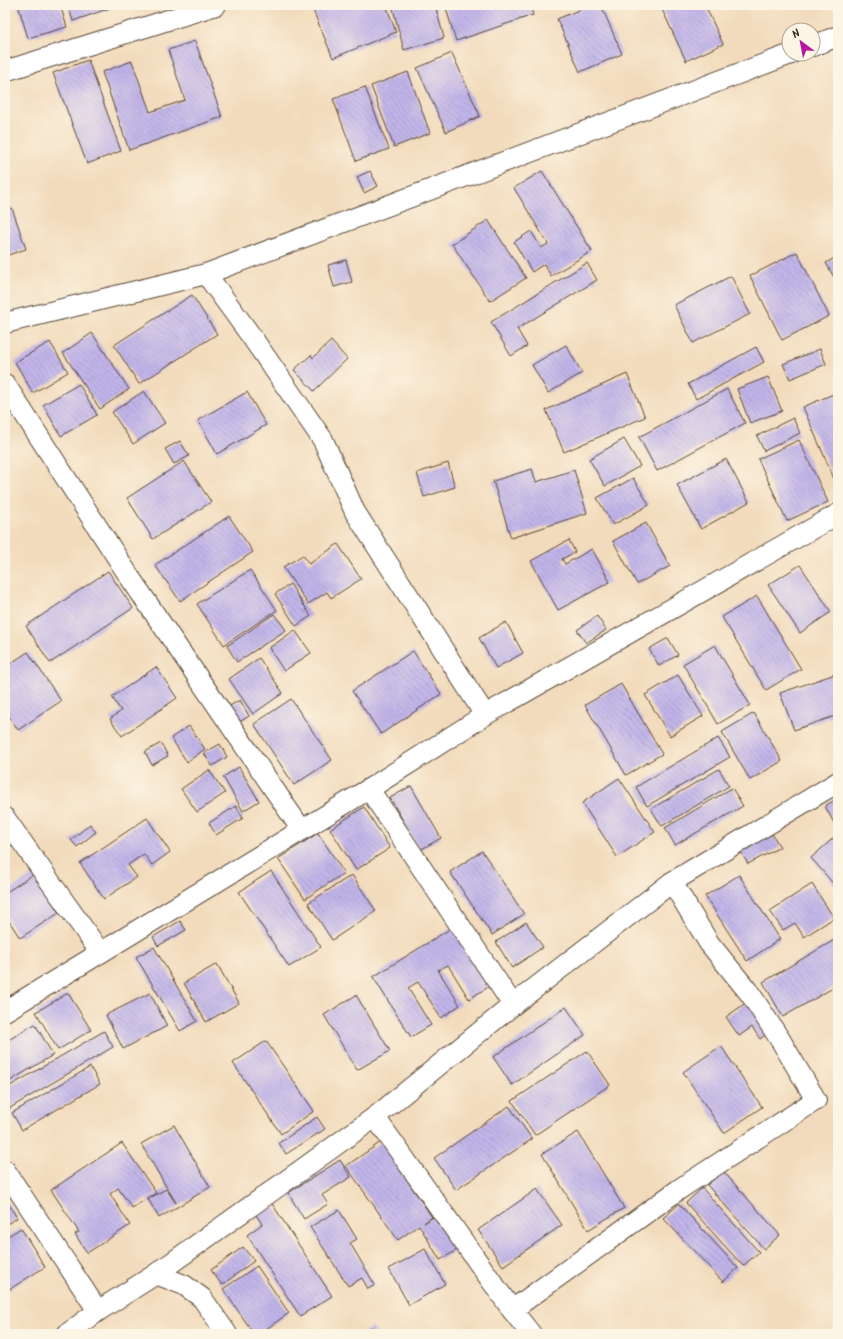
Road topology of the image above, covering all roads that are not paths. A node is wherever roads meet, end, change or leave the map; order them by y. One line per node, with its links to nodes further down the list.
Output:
1 (216, 5): 5 (street)
2 (838, 36): 3 (street)
3 (821, 43)
4 (781, 58): 6 (street)
5 (5, 71)
6 (206, 274): 7 (street); 10 (street)
7 (5, 322)
8 (5, 384): 14 (street)
9 (838, 514): 10 (street)
10 (485, 715): 12 (street)
11 (838, 782): 15 (street)
12 (369, 789): 14 (street); 17 (street)
13 (5, 818): 16 (street)
14 (301, 829): 16 (street)
15 (672, 882): 17 (street); 22 (street)
16 (100, 952): 18 (street)
17 (513, 1005): 19 (street)
18 (5, 1011)
19 (375, 1117): 21 (street); 22 (street)
20 (5, 1170): 23 (street)
21 (156, 1274): 23 (street); 25 (street)
22 (512, 1310): 26 (street)
23 (98, 1312): 24 (street)
24 (67, 1334)
25 (227, 1334)
26 (531, 1334)

